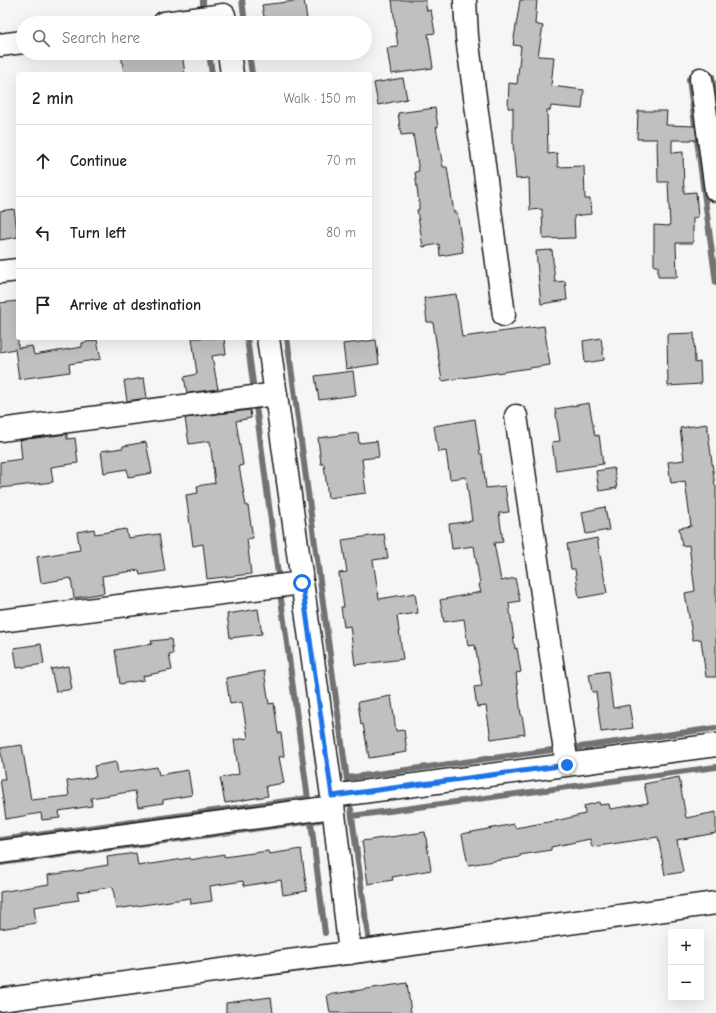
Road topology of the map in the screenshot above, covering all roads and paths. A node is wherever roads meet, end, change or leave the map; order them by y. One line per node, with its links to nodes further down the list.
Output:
1 (465, 0): 12 (street)
2 (224, 13): 3 (street)
3 (206, 16)
4 (16, 43): 5 (street)
5 (0, 45)
6 (230, 60): 7 (street)
7 (232, 72)
8 (701, 79): 9 (street)
9 (716, 190)
10 (16, 270): 11 (street)
11 (0, 272)
12 (504, 315)
13 (268, 340): 14 (street)
14 (276, 394): 16 (street); 17 (street)
15 (516, 416): 20 (street)
16 (0, 430)
17 (302, 583): 18 (street); 21 (street)
18 (0, 621)
19 (716, 745): 20 (street)
20 (567, 765): 21 (street)
21 (333, 802): 22 (street); 24 (street)
22 (0, 852)
23 (716, 903): 24 (street)
24 (350, 953): 25 (street)
25 (0, 1000)

